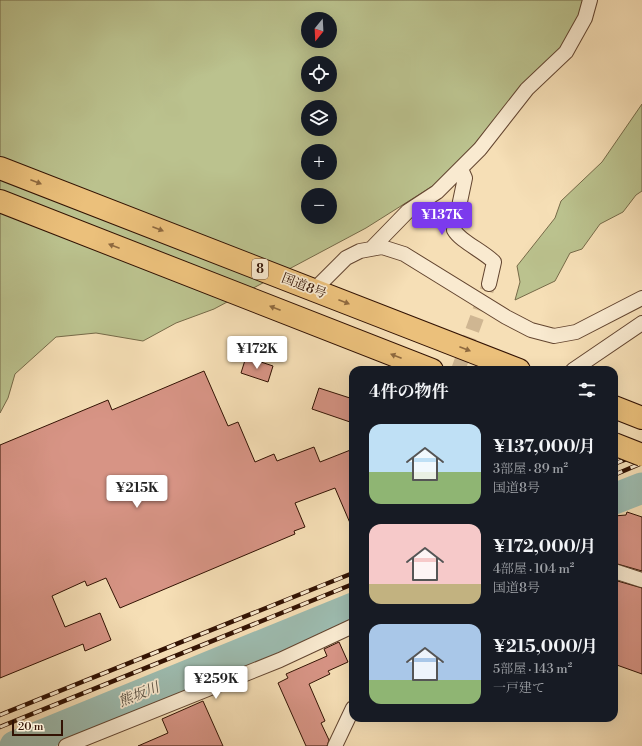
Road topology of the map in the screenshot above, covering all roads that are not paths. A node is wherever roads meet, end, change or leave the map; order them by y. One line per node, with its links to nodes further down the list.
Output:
1 (590, 0): 3 (street)
2 (0, 168): 7 (highway, 国道8号 / 8, one-way to 7)
3 (461, 169): 5 (street); 6 (street)
4 (0, 201): 10 (highway, 8, one-way to 4)
5 (372, 248): 7 (street); 8 (street)
6 (489, 284)
7 (314, 290): 11 (highway, 国道8号 / 8, one-way to 11)
8 (642, 298)
9 (642, 322): 12 (street)
10 (422, 366)
11 (509, 366)
12 (578, 366)
13 (618, 409): 14 (highway)
14 (642, 418)
15 (618, 446): 16 (highway, bridge)
16 (642, 455)
17 (618, 571): 18 (street)
18 (642, 580)
19 (349, 628): 21 (street)
20 (349, 716): 22 (street)
21 (66, 746)
22 (335, 746)

